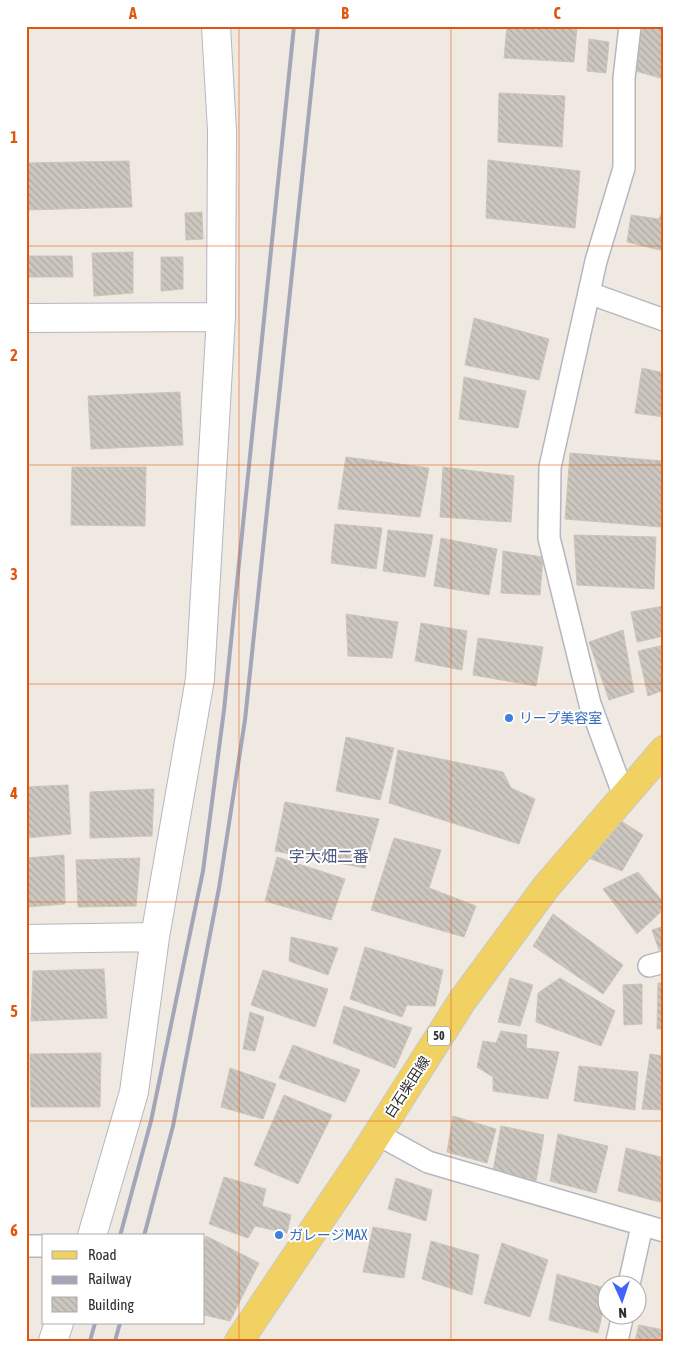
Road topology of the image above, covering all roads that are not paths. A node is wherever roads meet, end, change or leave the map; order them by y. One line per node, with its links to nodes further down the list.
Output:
1 (216, 26): 4 (street)
2 (630, 26): 3 (lane)
3 (589, 293): 6 (lane); 8 (lane)
4 (221, 317): 5 (street); 9 (street)
5 (26, 318)
6 (664, 320)
7 (664, 750): 8 (main road, 白石柴田線 / 50)
8 (624, 796): 11 (main road, 白石柴田線 / 50)
9 (154, 938): 10 (street); 14 (street)
10 (26, 939)
11 (377, 1134): 12 (lane); 21 (main road, 白石柴田線 / 50)
12 (642, 1226): 13 (lane); 17 (lane)
13 (664, 1231)
14 (93, 1234)
15 (26, 1246): 16 (lane)
16 (42, 1246)
17 (631, 1274)
18 (59, 1324): 20 (street)
19 (621, 1324): 22 (lane)
20 (53, 1341)
21 (239, 1341)
22 (617, 1341)

